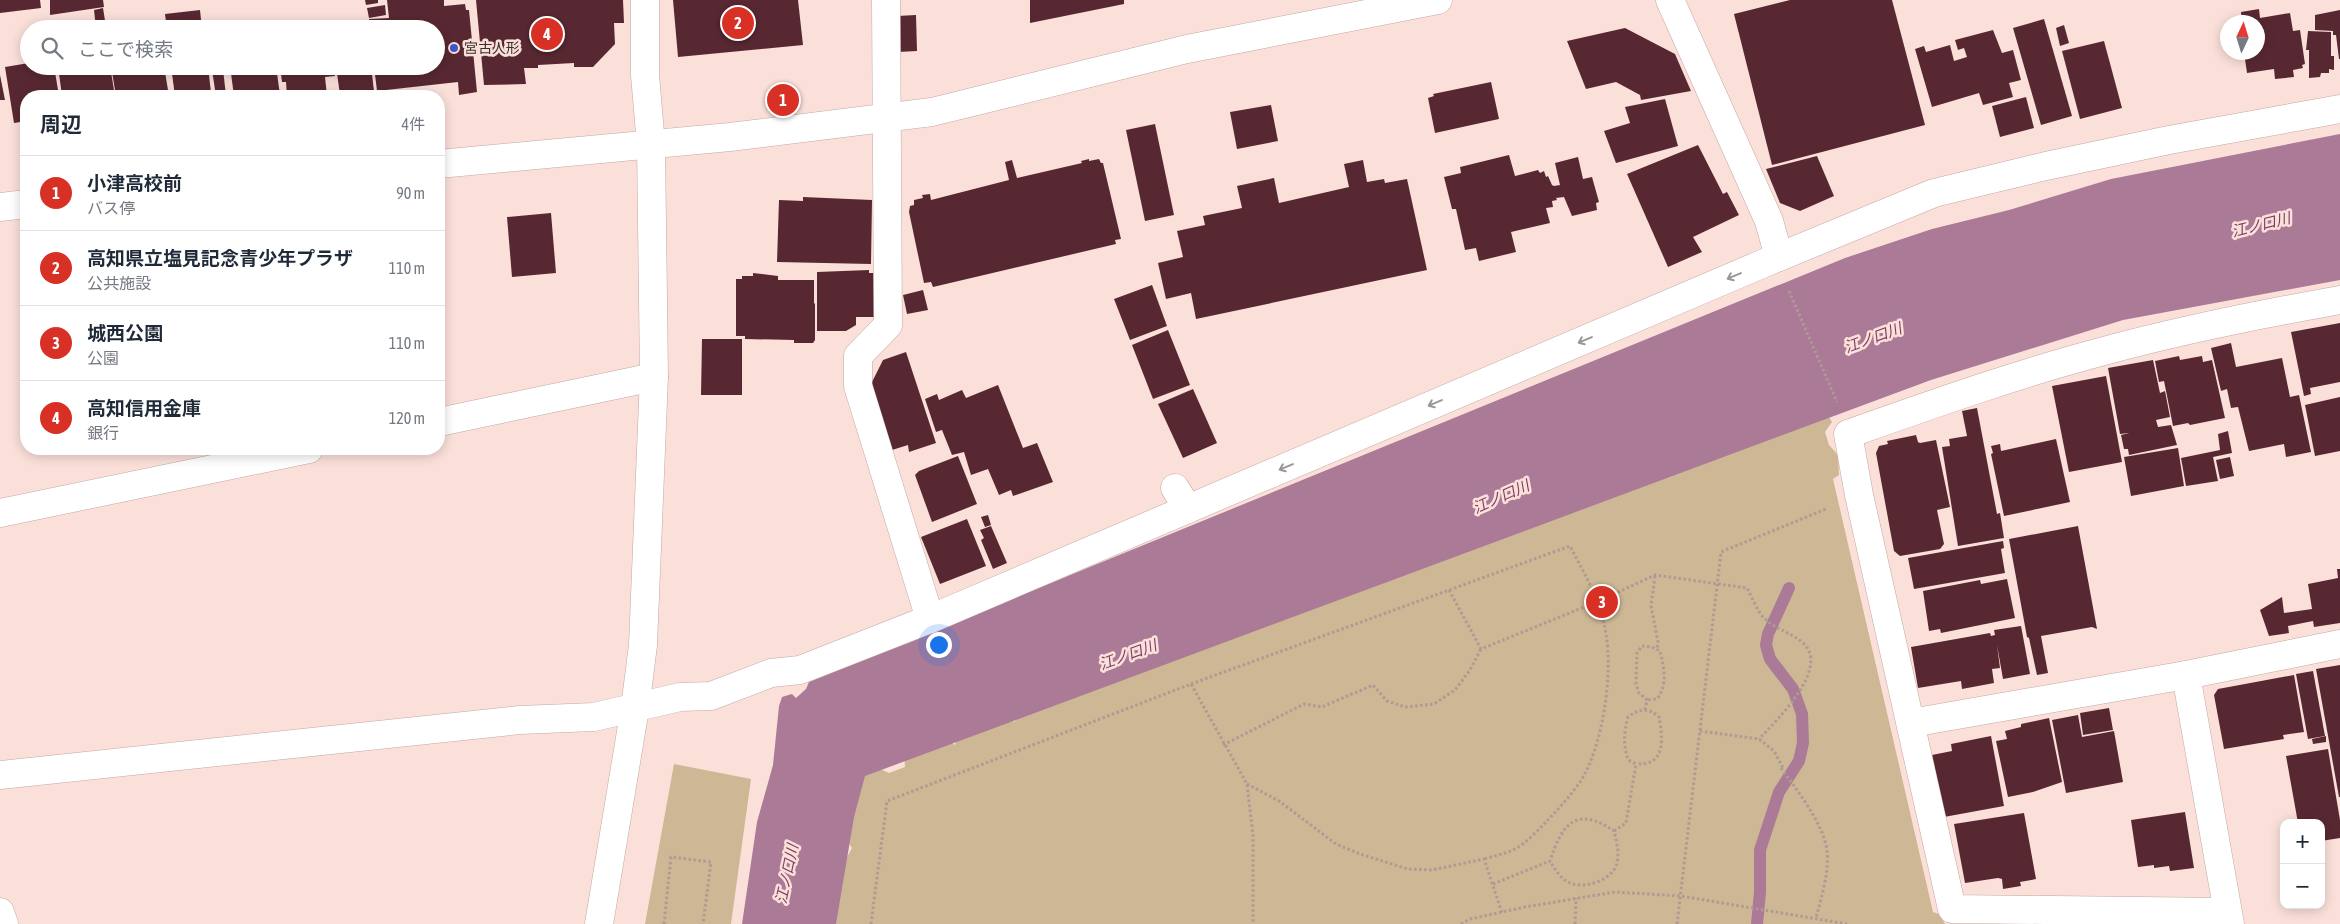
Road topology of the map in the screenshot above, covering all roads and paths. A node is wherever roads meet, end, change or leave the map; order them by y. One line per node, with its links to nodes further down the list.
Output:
1 (645, 0): 7 (street)
2 (886, 0): 6 (street)
3 (1438, 0): 6 (street)
4 (1670, 0): 11 (street)
5 (2340, 109): 11 (street)
6 (887, 118): 7 (street); 24 (street)
7 (651, 145): 8 (street); 14 (street)
8 (445, 163)
9 (20, 205): 10 (street)
10 (0, 207)
11 (1779, 257): 24 (street, one-way to 24)
12 (1788, 288): 15 (path)
13 (2340, 300): 18 (street)
14 (654, 377): 16 (street); 31 (street)
15 (1838, 403)
16 (445, 421)
17 (280, 455): 19 (street)
18 (1859, 495): 21 (path); 33 (street)
19 (0, 513)
20 (1655, 575): 21 (path); 23 (path); 27 (path)
21 (1717, 585): 34 (path); 35 (path)
22 (1449, 590): 23 (path); 26 (path); 29 (path)
23 (1598, 602): 26 (path); 43 (path)
24 (930, 619): 31 (street)
25 (2340, 644): 28 (street)
26 (1481, 649): 36 (path)
27 (1657, 649): 30 (path); 30 (path)
28 (2186, 675): 33 (street); 51 (street)
29 (1191, 684): 36 (path); 56 (path)
30 (1647, 700): 32 (path)
31 (636, 708): 40 (street); 53 (street)
32 (1645, 710): 37 (path); 37 (path)
33 (1911, 723): 51 (street)
34 (1700, 731): 35 (path); 46 (path)
35 (1759, 739): 39 (path)
36 (1223, 745): 41 (path)
37 (1636, 764): 42 (path)
38 (1781, 768): 39 (path)
39 (1786, 773): 50 (path)
40 (0, 775)
41 (1247, 784): 43 (path); 57 (path)
42 (1614, 832): 44 (path); 44 (path)
43 (1484, 859): 45 (path)
44 (1550, 861): 45 (path)
45 (1493, 884): 49 (path)
46 (1681, 896): 47 (path); 50 (path); 60 (path)
47 (1576, 898): 49 (path); 59 (path)
48 (0, 912): 52 (street)
49 (1502, 913): 58 (path)
50 (1816, 918): 61 (path)
51 (2228, 918)
52 (4, 924)
53 (600, 924)
54 (664, 924): 55 (path)
55 (703, 924)
56 (870, 924)
57 (1253, 924)
58 (1461, 924)
59 (1575, 924)
60 (1677, 924)
61 (1847, 924)

